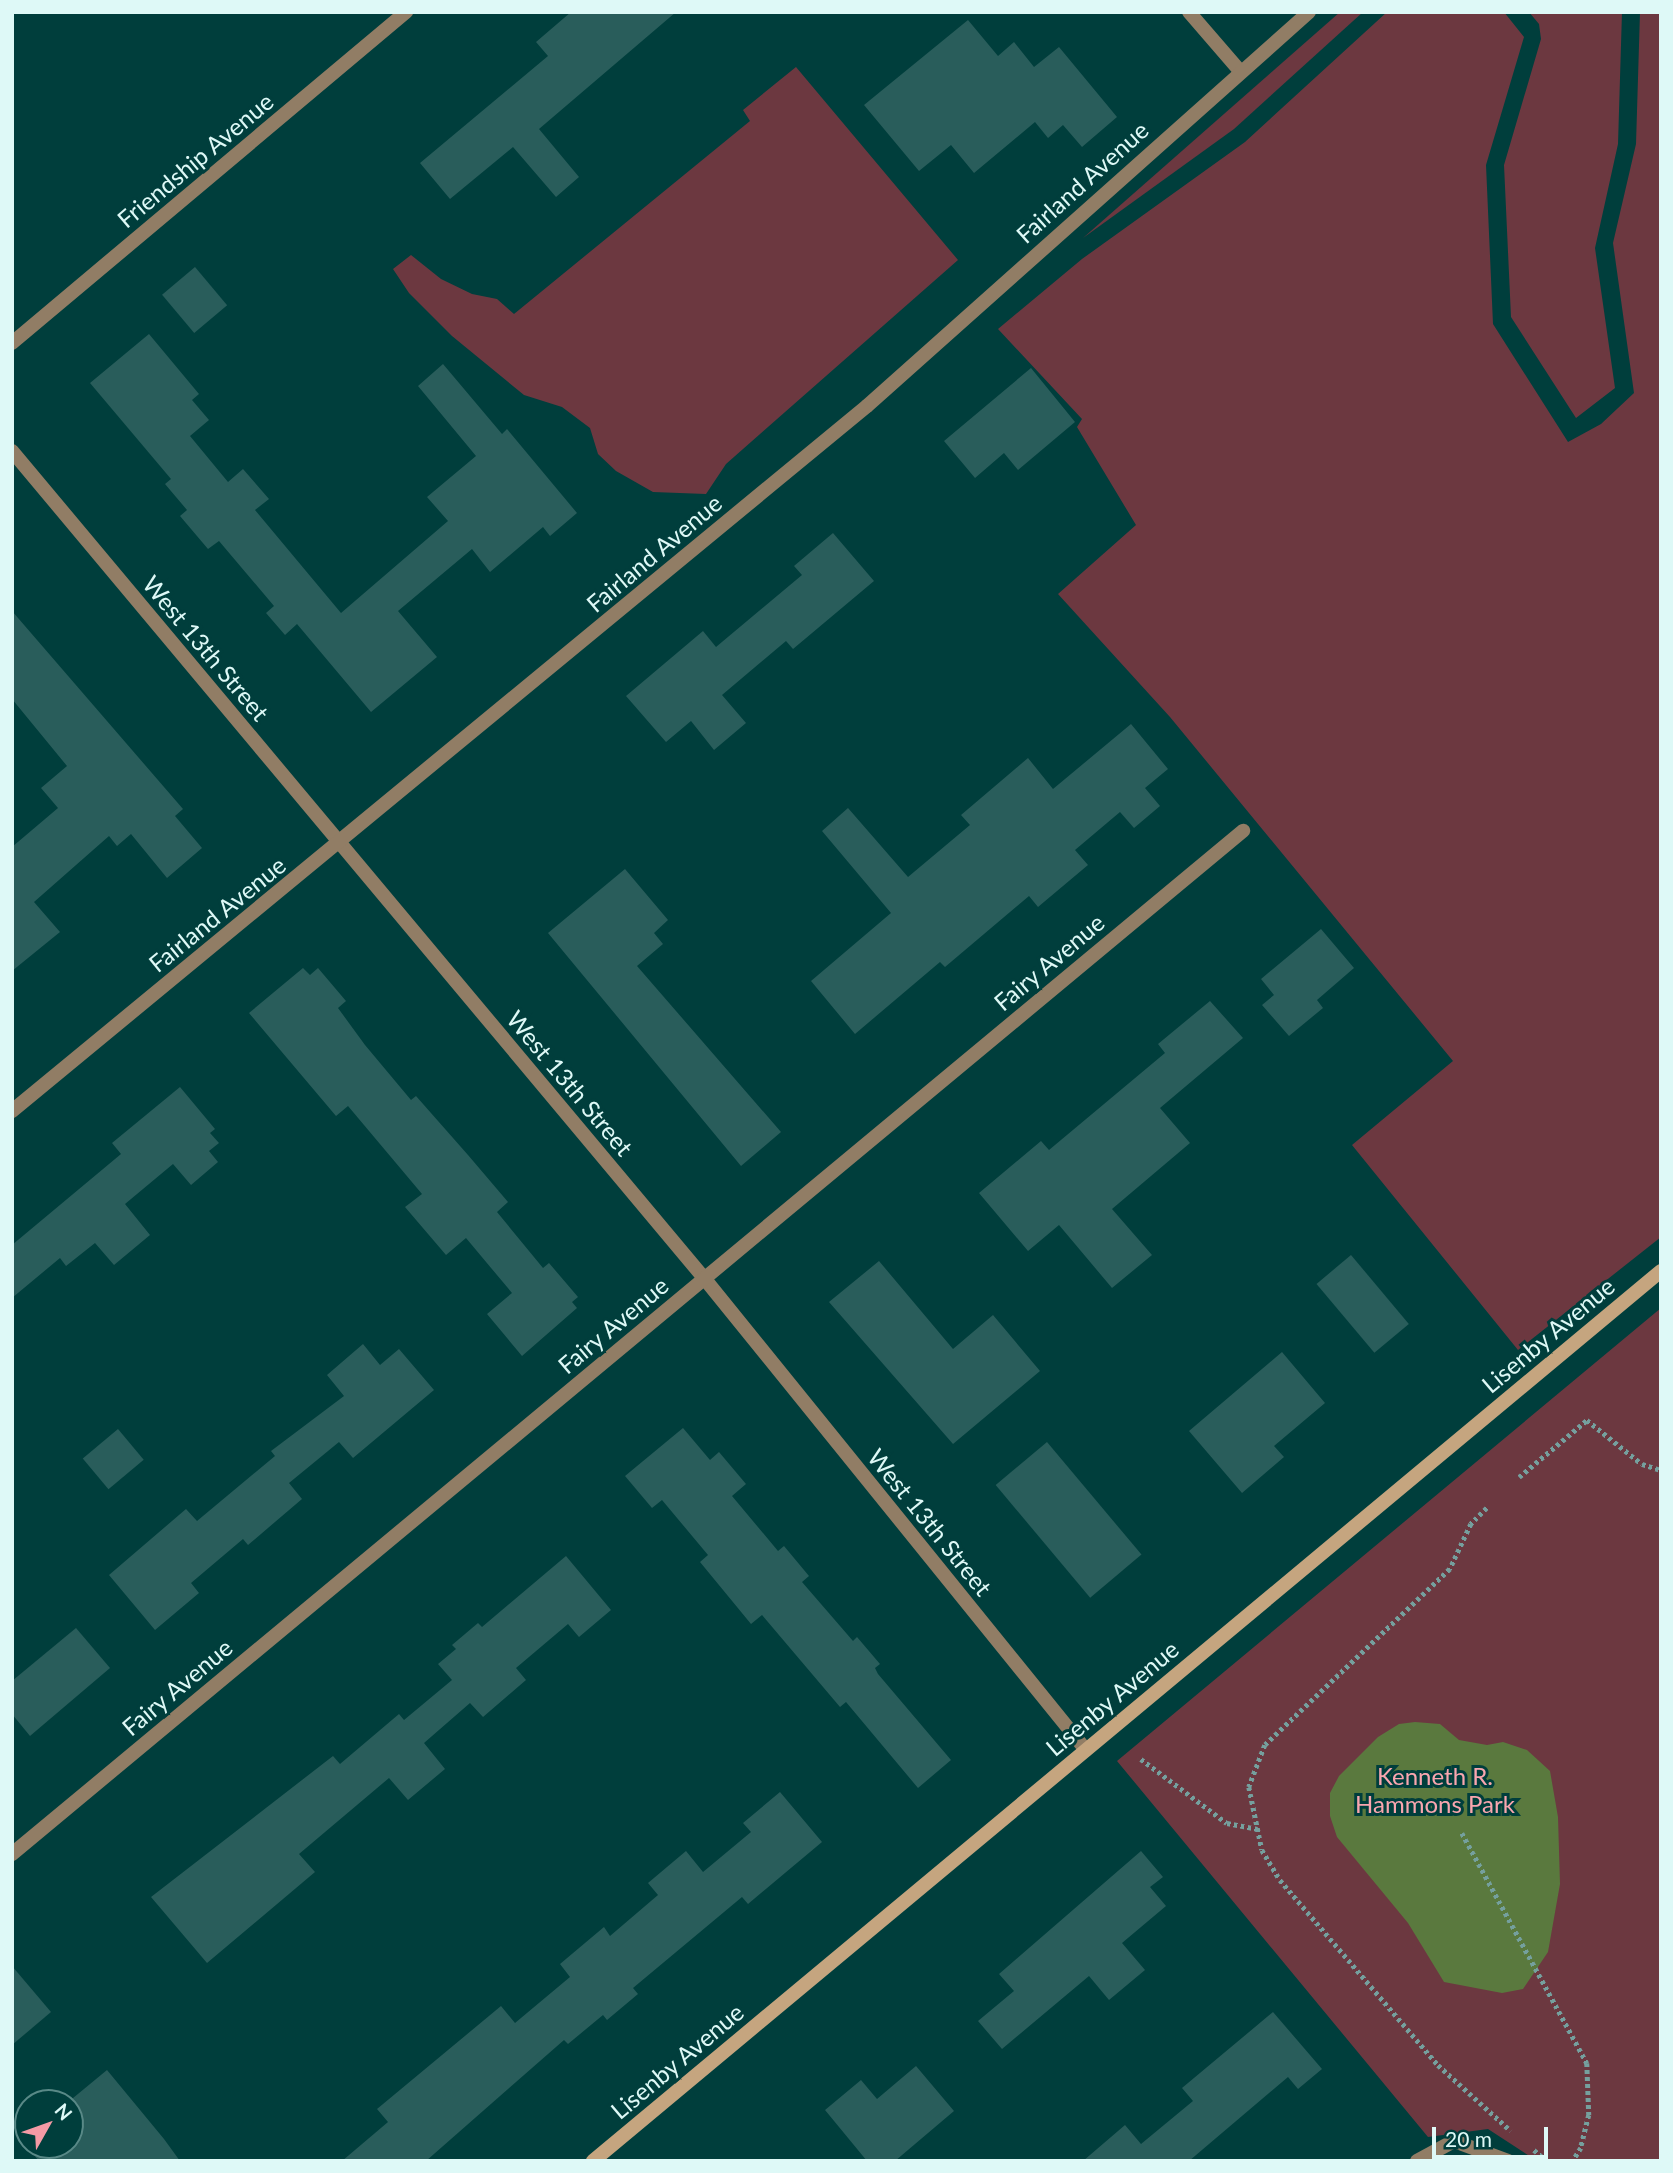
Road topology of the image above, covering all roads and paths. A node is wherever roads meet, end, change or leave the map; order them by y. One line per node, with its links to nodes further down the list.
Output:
1 (406, 12): 5 (street, Friendship Avenue)
2 (1189, 12): 4 (street)
3 (1310, 12): 4 (street, Fairland Avenue)
4 (1240, 71): 8 (street, Fairland Avenue)
5 (12, 343)
6 (12, 451): 8 (street, West 13th Street)
7 (1243, 831): 11 (street, Fairy Avenue)
8 (340, 843): 9 (street, Fairland Avenue); 11 (street, West 13th Street)
9 (12, 1111)
10 (1661, 1271): 15 (main road, Lisenby Avenue)
11 (704, 1279): 15 (street, West 13th Street); 19 (street, Fairy Avenue)
12 (1661, 1470): 13 (path)
13 (1519, 1477)
14 (1487, 1508): 17 (path)
15 (1086, 1750): 22 (main road, Lisenby Avenue)
16 (1141, 1759): 17 (path)
17 (1257, 1829): 20 (path)
18 (1462, 1833): 26 (path)
19 (12, 1854)
20 (1519, 2137)
21 (1528, 2145): 25 (path)
22 (593, 2161)
23 (1417, 2161): 24 (street)
24 (1508, 2161)
25 (1547, 2161)
26 (1573, 2161)

